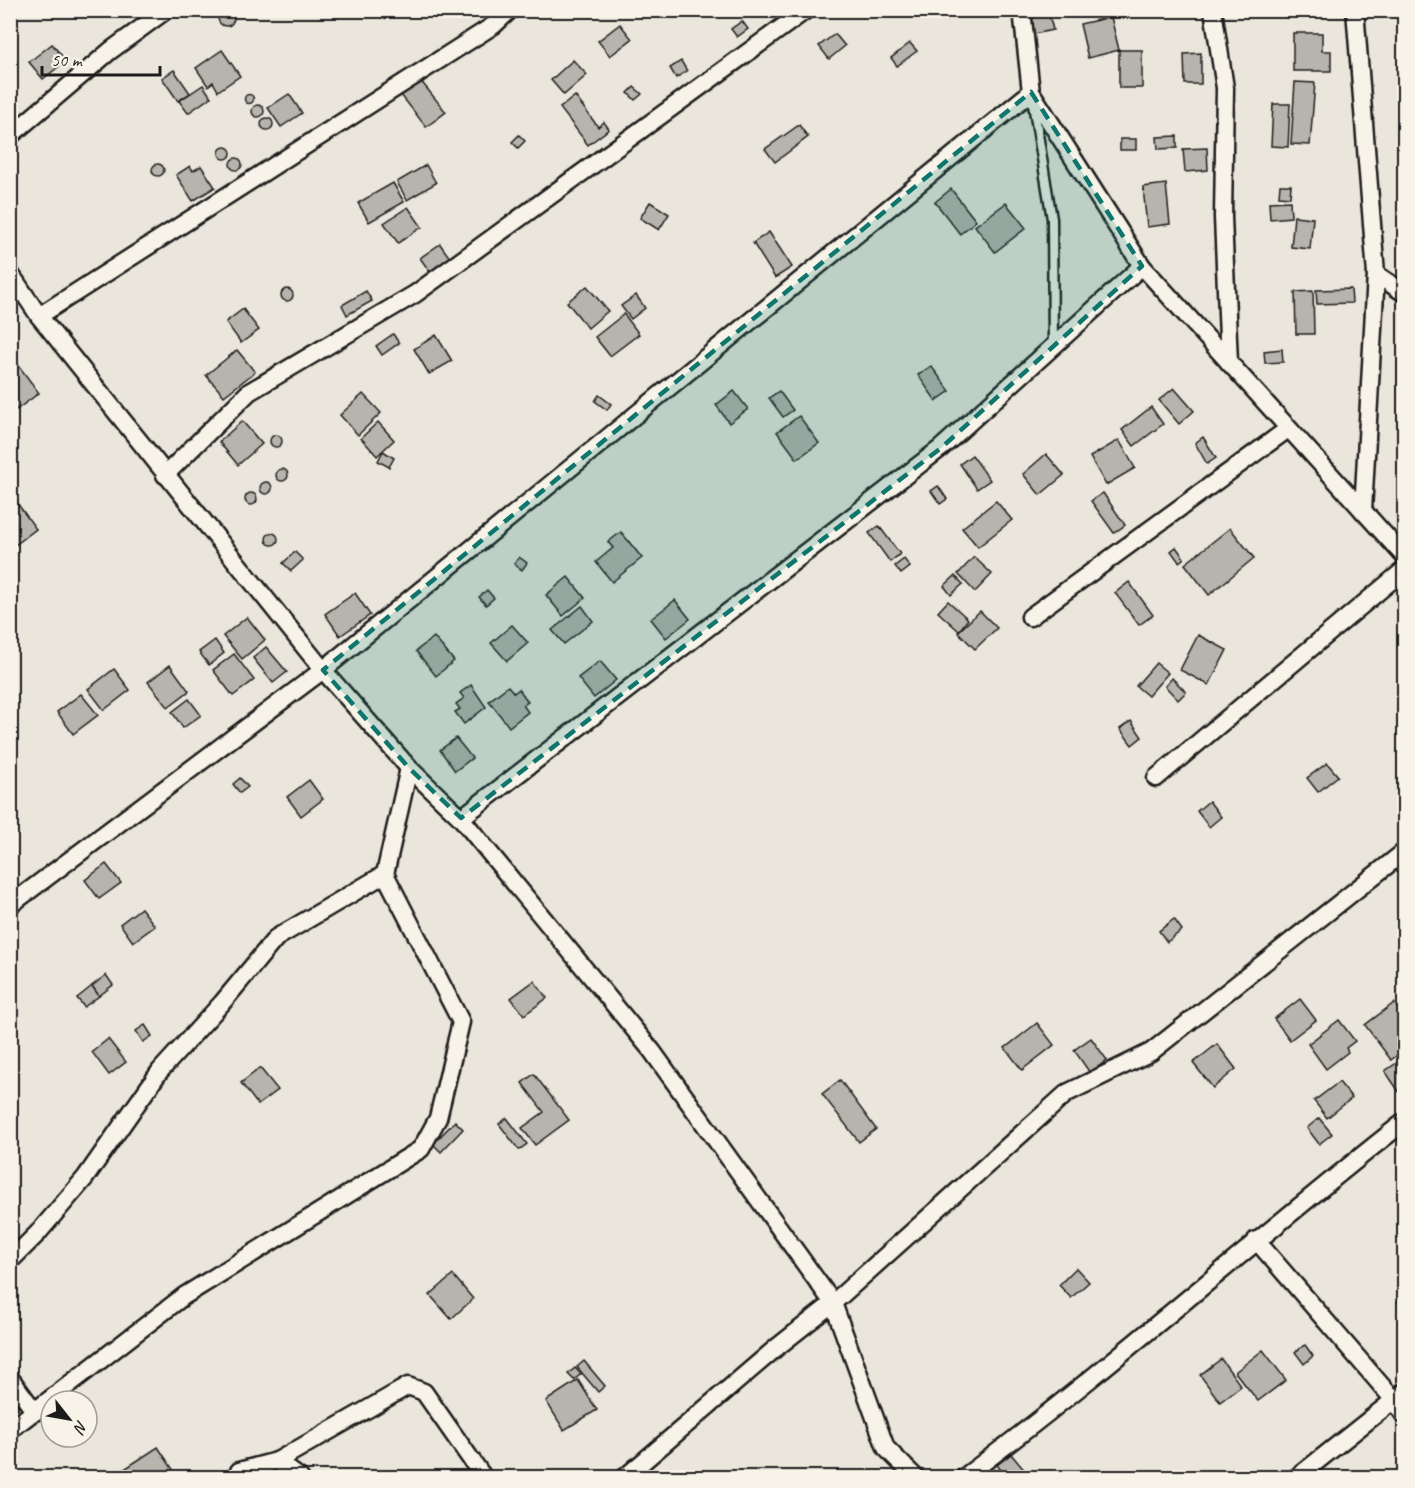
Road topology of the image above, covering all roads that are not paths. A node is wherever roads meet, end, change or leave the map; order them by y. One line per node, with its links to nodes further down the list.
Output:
1 (166, 10): 8 (street)
2 (510, 10): 13 (street)
3 (806, 10): 17 (street)
4 (1022, 10): 7 (street)
5 (1213, 10): 15 (street)
6 (1355, 10): 11 (street)
7 (1031, 92): 9 (street); 14 (lane); 22 (street)
8 (10, 136)
9 (1143, 266): 14 (street); 15 (street)
10 (10, 273): 13 (street)
11 (1376, 274): 12 (street); 18 (street)
12 (1404, 293)
13 (39, 316): 17 (street)
14 (1053, 348): 25 (street)
15 (1229, 363): 16 (street)
16 (1288, 429): 18 (street); 21 (street)
17 (165, 475): 22 (street)
18 (1363, 511): 19 (street)
19 (1404, 556)
20 (1404, 570): 24 (street)
21 (1030, 616)
22 (322, 670): 23 (street); 28 (street)
23 (409, 768): 25 (street); 27 (street)
24 (1156, 778)
25 (461, 818): 32 (street)
26 (1404, 852): 32 (street)
27 (385, 874): 31 (street); 35 (street)
28 (10, 905)
29 (1404, 1122): 30 (street)
30 (1256, 1240): 34 (street); 44 (street)
31 (10, 1261)
32 (833, 1303): 42 (street); 43 (street)
33 (10, 1378): 35 (street)
34 (1399, 1396): 36 (street); 45 (street)
35 (35, 1412): 37 (street)
36 (1404, 1415)
37 (10, 1430)
38 (277, 1461): 39 (street); 40 (street); 41 (street)
39 (239, 1471)
40 (300, 1478)
41 (484, 1478)
42 (624, 1478)
43 (916, 1478)
44 (963, 1478)
45 (1296, 1478)

